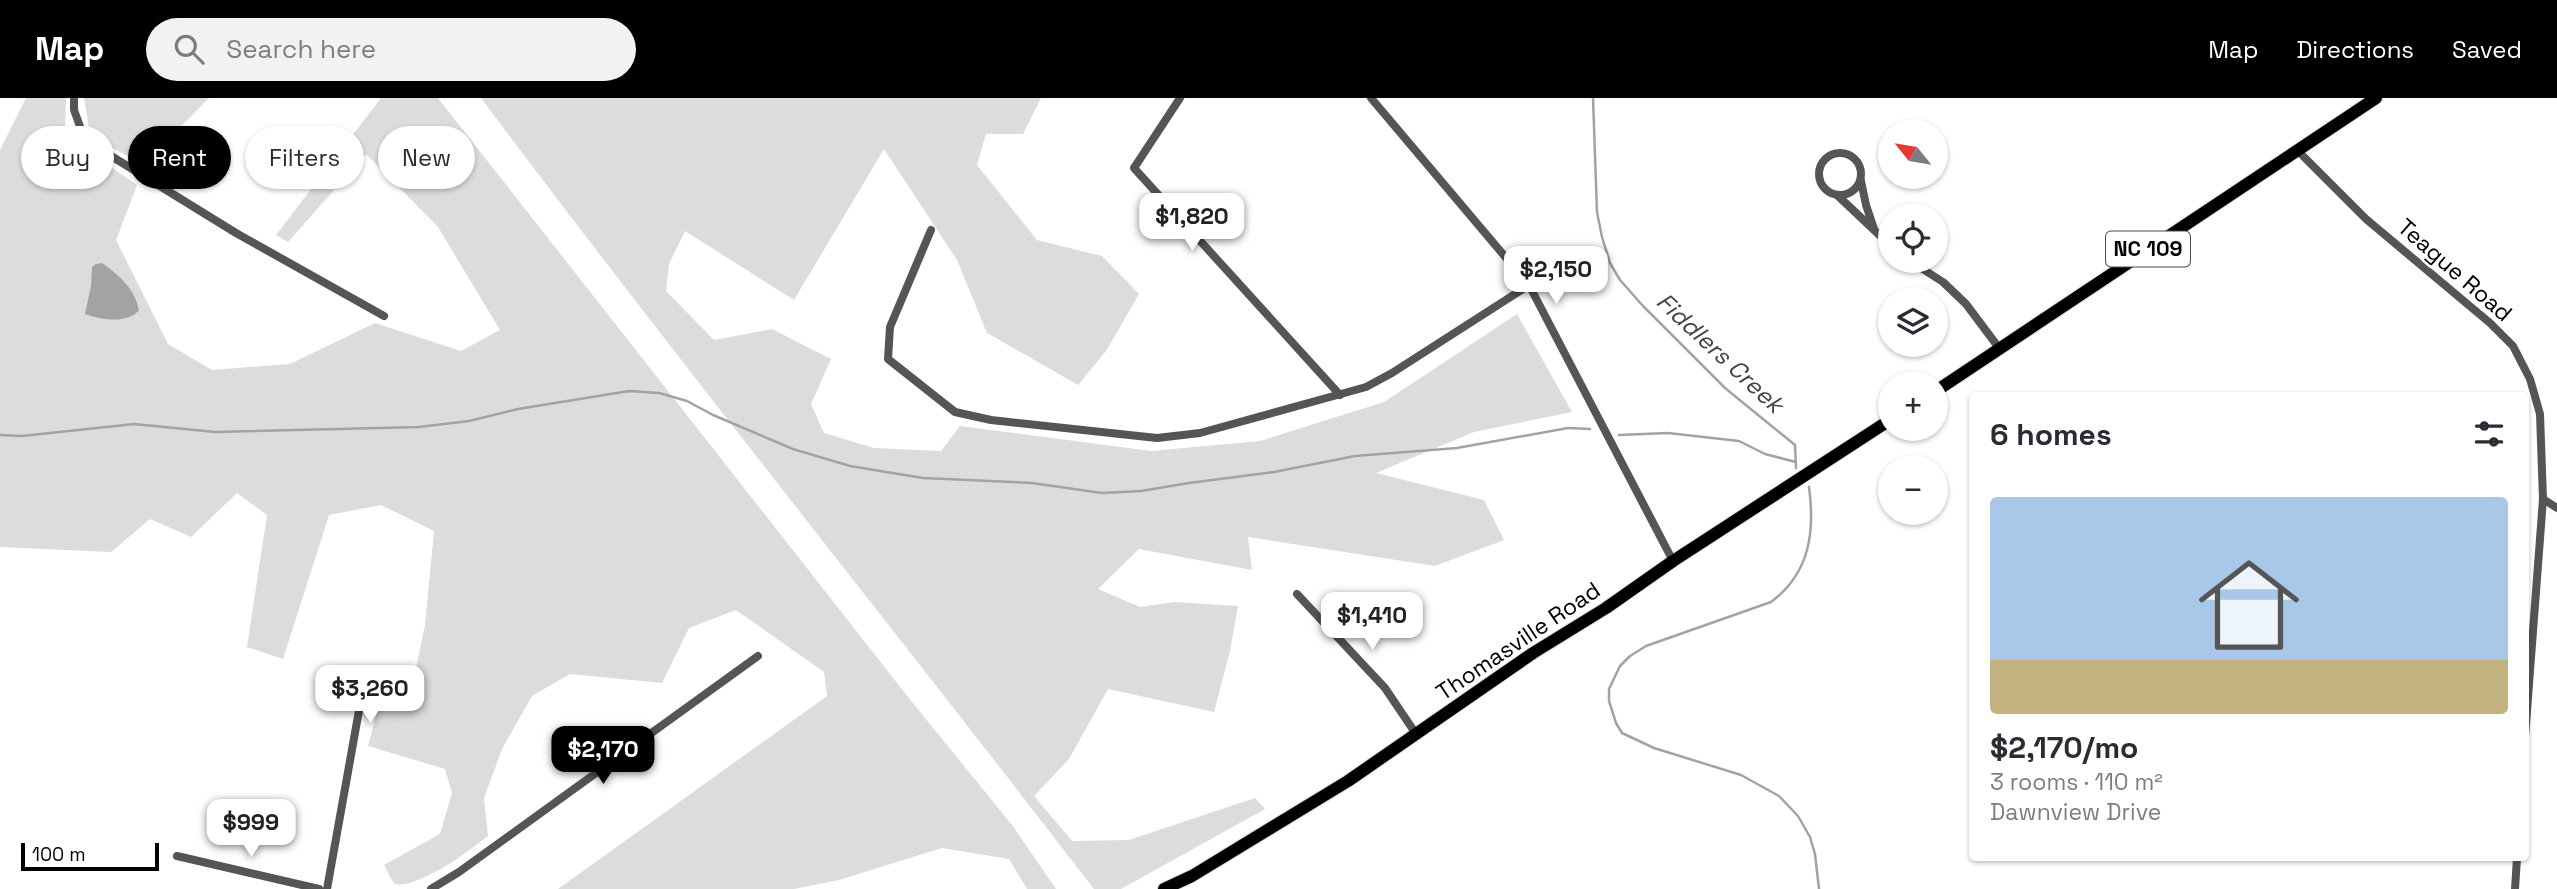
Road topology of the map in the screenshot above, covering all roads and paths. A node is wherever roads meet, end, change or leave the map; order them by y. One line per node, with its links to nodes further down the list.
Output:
1 (74, 98): 13 (street)
2 (1180, 98): 16 (street)
3 (1371, 98): 12 (street)
4 (2376, 98): 5 (main road, NC 109)
5 (2298, 151): 14 (main road, NC 109); 18 (street, Teague Road)
6 (1861, 178): 7 (street); 7 (street); 8 (street)
7 (1837, 195): 8 (street)
8 (1874, 229): 10 (street)
9 (931, 230): 16 (street)
10 (1878, 233)
11 (1929, 273): 14 (street)
12 (1529, 285): 16 (street); 20 (street)
13 (384, 316)
14 (1999, 348): 15 (main road, NC 109)
15 (1948, 383)
16 (1340, 395)
17 (1878, 428): 20 (main road, Thomasville Road)
18 (2543, 499): 19 (street); 22 (street, Teague Road)
19 (2557, 508)
20 (1673, 561): 25 (main road, Thomasville Road)
21 (1297, 594): 25 (street)
22 (2529, 636)
23 (758, 656): 30 (street)
24 (365, 677): 29 (street)
25 (1416, 734): 31 (main road, Thomasville Road)
26 (177, 856): 28 (street)
27 (2517, 861): 32 (street)
28 (319, 889)
29 (327, 889)
30 (431, 889)
31 (1164, 889)
32 (2515, 889)

